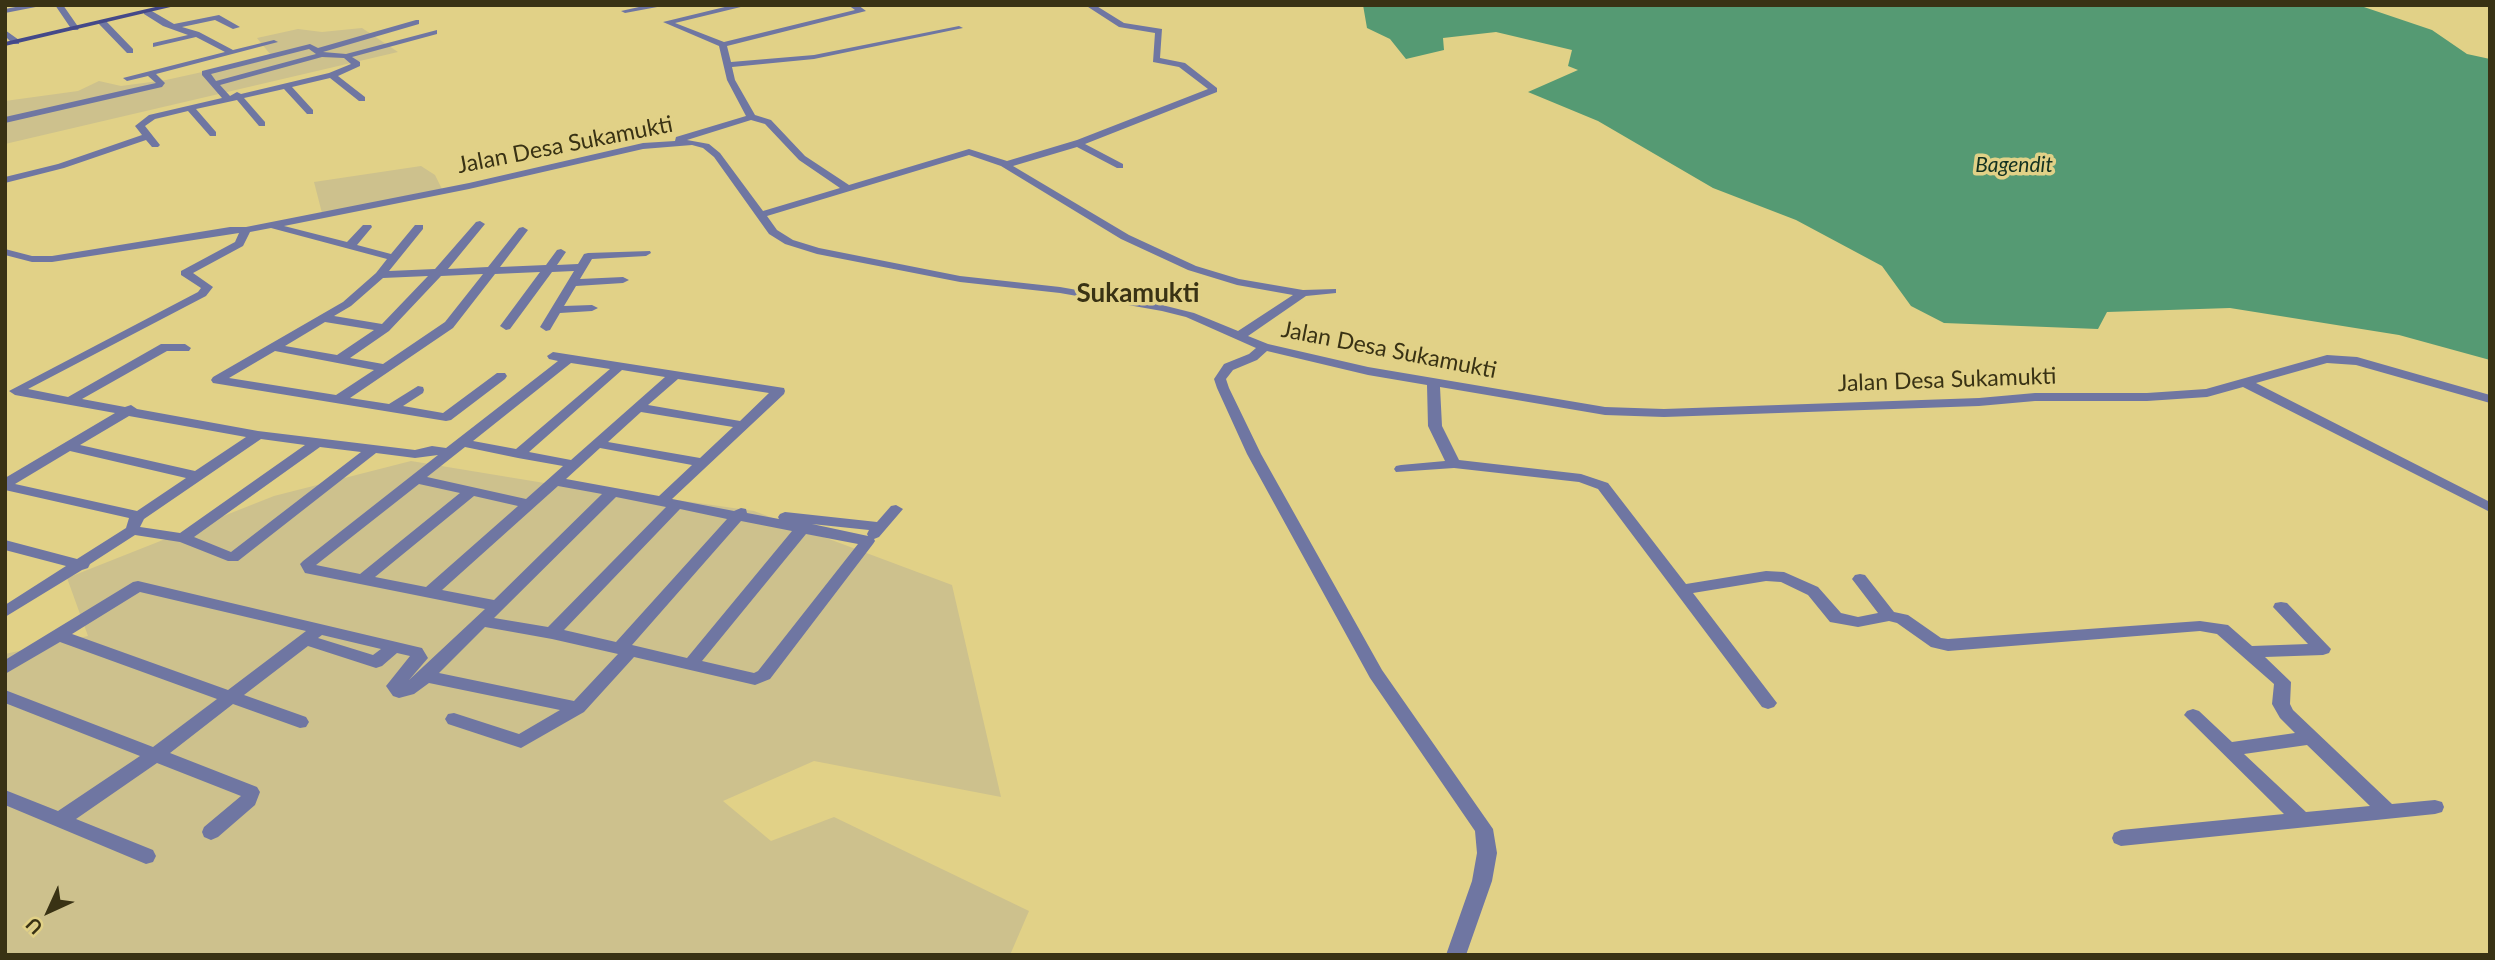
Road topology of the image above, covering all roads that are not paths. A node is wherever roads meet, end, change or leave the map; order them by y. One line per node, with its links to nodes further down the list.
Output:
1 (42, 5): 9 (street)
2 (59, 5): 15 (street)
3 (174, 5): 10 (main road)
4 (664, 5): 8 (street)
5 (745, 5): 24 (street)
6 (852, 5): 24 (street)
7 (1088, 5): 46 (street)
8 (625, 10)
9 (5, 12)
10 (148, 12): 11 (main road); 13 (street)
11 (102, 22): 15 (main road); 25 (street)
12 (416, 22): 27 (street)
13 (175, 26): 14 (street); 19 (street)
14 (236, 27)
15 (75, 28): 20 (main road)
16 (959, 28): 29 (street)
17 (5, 32): 20 (street)
18 (435, 32): 28 (street)
19 (196, 34): 23 (street); 26 (street)
20 (16, 42): 22 (main road)
21 (274, 42): 26 (street)
22 (5, 44)
23 (156, 45)
24 (723, 45): 29 (street)
25 (130, 51)
26 (232, 53): 30 (street)
27 (319, 53): 28 (street); 33 (street); 33 (street)
28 (346, 56): 31 (street)
29 (729, 65): 40 (street)
30 (150, 72): 32 (street); 41 (street)
31 (332, 75): 34 (street); 37 (street)
32 (127, 78)
33 (214, 83): 36 (street)
34 (285, 85): 35 (street); 39 (street)
35 (237, 95): 36 (street); 42 (street)
36 (226, 97): 38 (street)
37 (362, 99)
38 (188, 107): 43 (street); 44 (street)
39 (310, 112)
40 (751, 117): 45 (street); 51 (street)
41 (5, 120)
42 (262, 124)
43 (213, 134)
44 (146, 136): 47 (street); 50 (street)
45 (671, 142): 52 (street, Jalan Desa Sukamukti); 54 (street, Jalan Desa Sukamukti)
46 (1077, 144): 48 (street); 49 (street)
47 (155, 145)
48 (1005, 164): 51 (street); 72 (street)
49 (1120, 166)
50 (5, 180)
51 (849, 189): 52 (street)
52 (759, 215): 79 (street, Jalan Desa Sukamukti)
53 (480, 224): 67 (street)
54 (266, 225): 57 (street, Jalan Desa Sukamukti); 59 (street)
55 (367, 227): 59 (street)
56 (419, 227): 63 (street)
57 (246, 230): 60 (street, Jalan Desa Sukamukti); 92 (street)
58 (523, 230): 66 (street)
59 (350, 246): 63 (street)
60 (5, 252)
61 (561, 252): 64 (street)
62 (646, 253): 65 (street)
63 (394, 258): 68 (street)
64 (550, 267): 65 (street); 66 (street); 76 (street)
65 (582, 267): 70 (street)
66 (492, 270): 67 (street); 87 (street)
67 (439, 272): 68 (street); 78 (street)
68 (380, 275): 75 (street)
69 (623, 280): 70 (street)
70 (572, 284): 74 (street)
71 (1332, 291): 72 (street)
72 (1303, 293): 79 (street)
73 (592, 308): 74 (street)
74 (556, 310): 77 (street)
75 (322, 318): 78 (street); 80 (street)
76 (506, 326)
77 (546, 327)
78 (385, 328): 84 (street)
79 (1241, 335): 81 (street, Jalan Desa Sukamukti)
80 (273, 347): 84 (street); 95 (street)
81 (1264, 347): 90 (street, Jalan Desa Sukamukti); 168 (street)
82 (185, 348): 94 (street)
83 (553, 356): 85 (street)
84 (340, 359): 87 (street)
85 (568, 359): 86 (street); 103 (street)
86 (619, 367): 88 (street); 109 (street)
87 (385, 368): 95 (street)
88 (676, 374): 98 (street); 100 (street)
89 (501, 376): 97 (street)
90 (1433, 382): 91 (street, Jalan Desa Sukamukti); 113 (street)
91 (2246, 383): 96 (street, Jalan Desa Sukamukti); 123 (street)
92 (10, 390): 94 (street)
93 (418, 390): 97 (street)
94 (71, 400): 99 (street)
95 (338, 400): 97 (street)
96 (2490, 400)
97 (392, 408)
98 (640, 408): 100 (street); 104 (street)
99 (131, 410): 101 (street); 105 (street)
100 (743, 425): 111 (street)
101 (258, 435): 102 (street); 115 (street)
102 (316, 443): 106 (street); 129 (street)
103 (463, 443): 107 (street); 109 (street)
104 (598, 444): 111 (street); 112 (street)
105 (69, 447): 115 (street); 118 (street)
106 (372, 450): 108 (street); 129 (street)
107 (450, 453): 108 (street); 110 (street)
108 (415, 454): 110 (street)
109 (518, 454): 112 (street)
110 (436, 463): 116 (street)
111 (704, 463): 121 (street)
112 (573, 464): 117 (street)
113 (1454, 464): 114 (street); 135 (street)
114 (1401, 469)
115 (197, 476): 126 (street)
116 (417, 479): 119 (street); 133 (street)
117 (555, 481): 120 (street); 122 (street)
118 (5, 485): 126 (street)
119 (471, 491): 122 (street); 133 (street)
120 (611, 494): 121 (street); 137 (street)
121 (669, 503): 125 (street); 142 (street)
122 (528, 504): 136 (street)
123 (2490, 508)
124 (896, 509): 128 (street)
125 (739, 514): 127 (street); 145 (street)
126 (136, 523): 129 (street); 132 (street)
127 (806, 524): 128 (street); 130 (street); 147 (street)
128 (880, 527): 130 (street)
129 (183, 538)
130 (868, 541): 147 (street)
131 (5, 545): 132 (street)
132 (83, 565): 139 (street)
133 (363, 579): 136 (street)
134 (1860, 579): 140 (street)
135 (1681, 590): 140 (street); 152 (street)
136 (430, 592): 137 (street)
137 (496, 606): 141 (street)
138 (2281, 607): 146 (street)
139 (6, 611)
140 (1889, 616): 146 (street)
141 (480, 621): 142 (street); 149 (street)
142 (552, 633): 145 (street)
143 (58, 635): 144 (street); 148 (street); 151 (street)
144 (312, 635): 149 (street); 151 (street)
145 (625, 650): 147 (street); 153 (street)
146 (2250, 652): 157 (street)
147 (691, 664)
148 (5, 668)
149 (426, 676): 153 (street)
150 (5, 696): 159 (street)
151 (232, 697): 156 (street); 159 (street)
152 (1768, 703)
153 (578, 708): 155 (street)
154 (2193, 715): 158 (street)
155 (454, 719)
156 (300, 722)
157 (2309, 738): 158 (street); 162 (street)
158 (2229, 749): 164 (street)
159 (156, 754): 163 (street); 165 (street)
160 (5, 797): 163 (street)
161 (2435, 807): 162 (street)
162 (2387, 811): 164 (street)
163 (60, 820): 167 (street)
164 (2302, 820): 166 (street)
165 (211, 832)
166 (2121, 838)
167 (146, 856)
168 (1456, 955)

